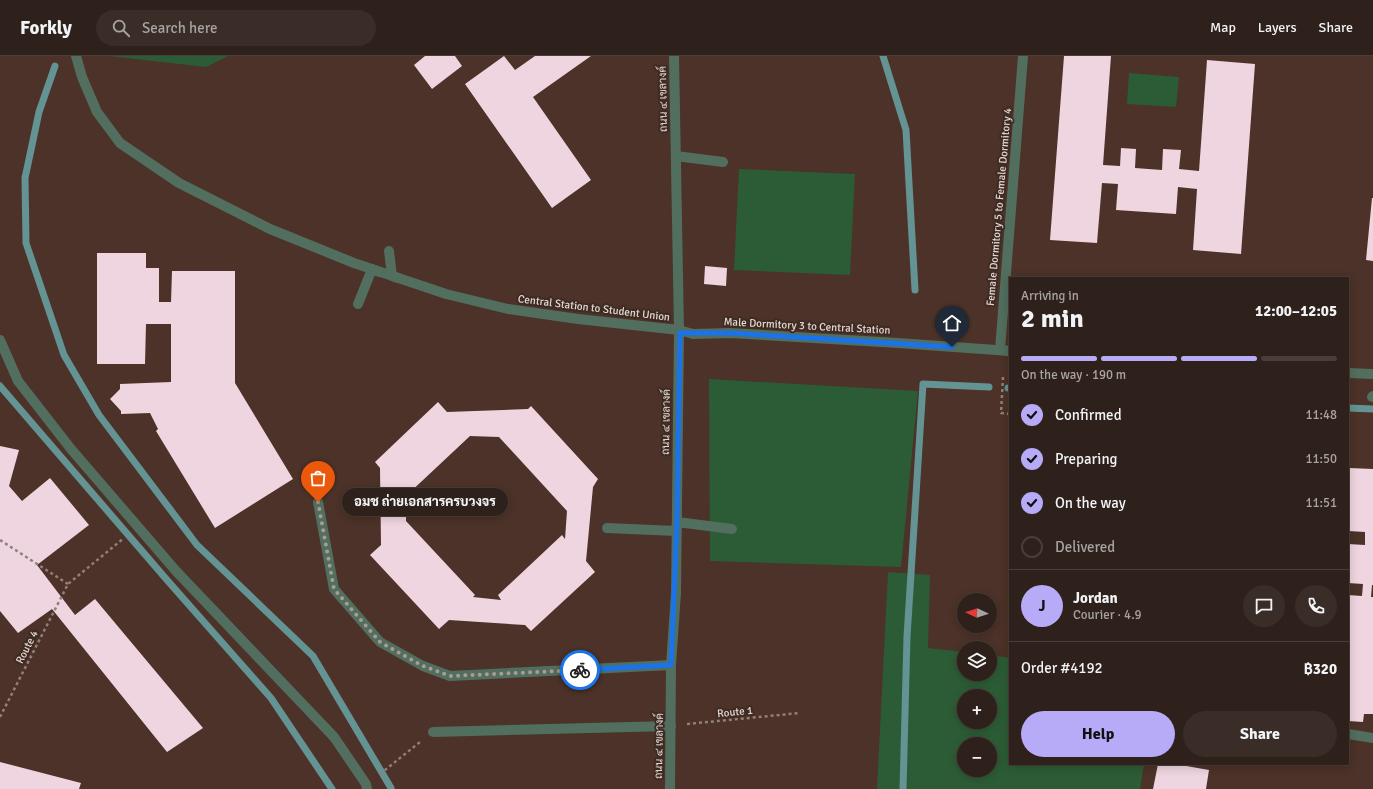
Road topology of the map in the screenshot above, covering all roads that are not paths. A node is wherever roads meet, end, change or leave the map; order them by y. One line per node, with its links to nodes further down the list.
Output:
1 (76, 56): 7 (street)
2 (674, 56): 4 (street)
3 (1023, 56): 16 (street, Female Dormitory 5 to Female Dormitory 4)
4 (676, 156): 5 (street); 12 (street); 12 (street)
5 (723, 162)
6 (389, 251): 8 (street)
7 (372, 269): 8 (street); 9 (street, Central Station to Student Union); 10 (street)
8 (392, 276): 9 (street)
9 (429, 289): 11 (street, Central Station to Student Union)
10 (358, 304)
11 (508, 309): 12 (street, Central Station to Student Union); 12 (street)
12 (678, 330): 14 (street); 20 (street, Central Station to Student Union)
13 (730, 333): 14 (street, Male Dormitory 3 to Central Station); 16 (street, Male Dormitory 3 to Central Station); 16 (street)
14 (693, 334): 20 (street, Male Dormitory 3 to Central Station)
15 (0, 340): 28 (street)
16 (1005, 350)
17 (1349, 372): 18 (street)
18 (1373, 374)
19 (318, 502): 23 (street)
20 (676, 527): 21 (street); 22 (street); 23 (street)
21 (607, 528)
22 (732, 529)
23 (671, 665): 24 (street)
24 (671, 726): 25 (street); 29 (street)
25 (433, 732)
26 (1349, 734): 27 (street)
27 (1373, 738)
28 (366, 786)
29 (670, 789)

